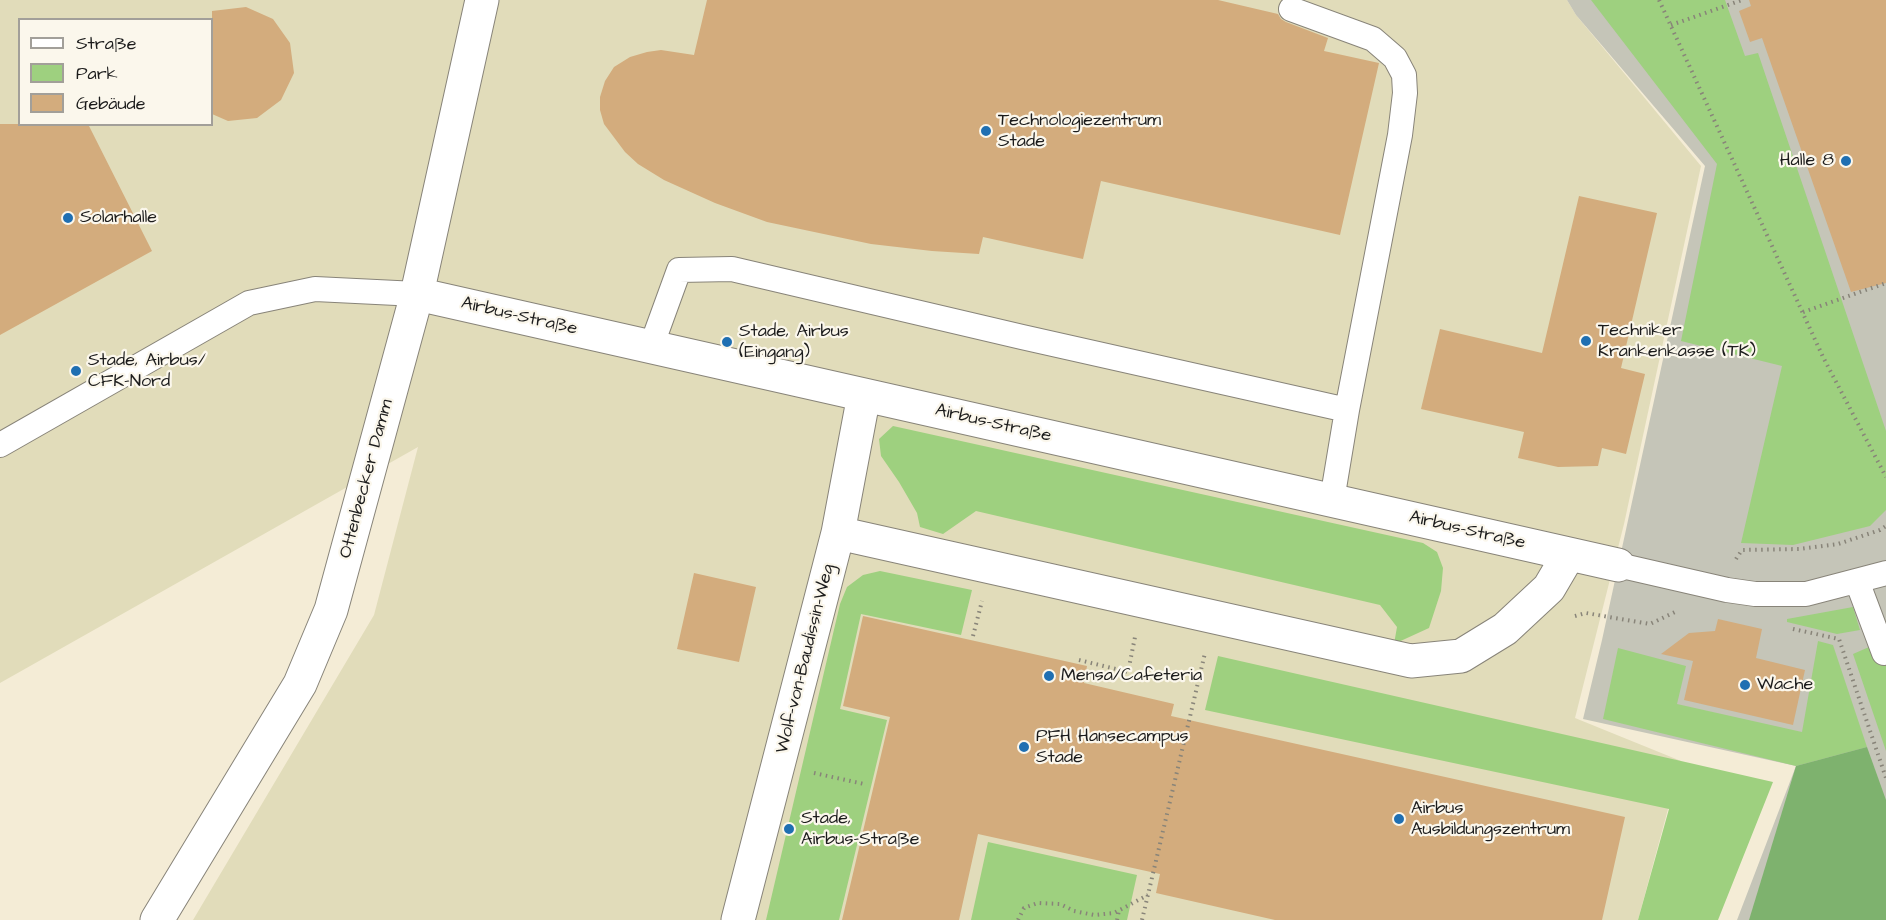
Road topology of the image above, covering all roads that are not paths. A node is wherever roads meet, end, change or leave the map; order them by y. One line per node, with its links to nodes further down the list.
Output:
1 (482, 0): 3 (street, Ottenbecker Damm)
2 (1291, 9): 6 (lane)
3 (417, 294): 4 (street, Airbus-Straße); 7 (lane); 15 (street, Ottenbecker Damm)
4 (651, 347): 5 (street, Airbus-Straße); 6 (lane)
5 (864, 395): 8 (street, Airbus-Straße); 9 (street, Wolf-von-Baudissin-Weg)
6 (1347, 410): 8 (lane)
7 (0, 445)
8 (1332, 500): 10 (street, Airbus-Straße)
9 (838, 533): 10 (street); 16 (street, Wolf-von-Baudissin-Weg)
10 (1569, 554): 11 (street, Airbus-Straße)
11 (1618, 565): 13 (lane)
12 (1886, 573): 13 (lane)
13 (1857, 581): 14 (lane)
14 (1886, 652)
15 (157, 920)
16 (738, 920)

